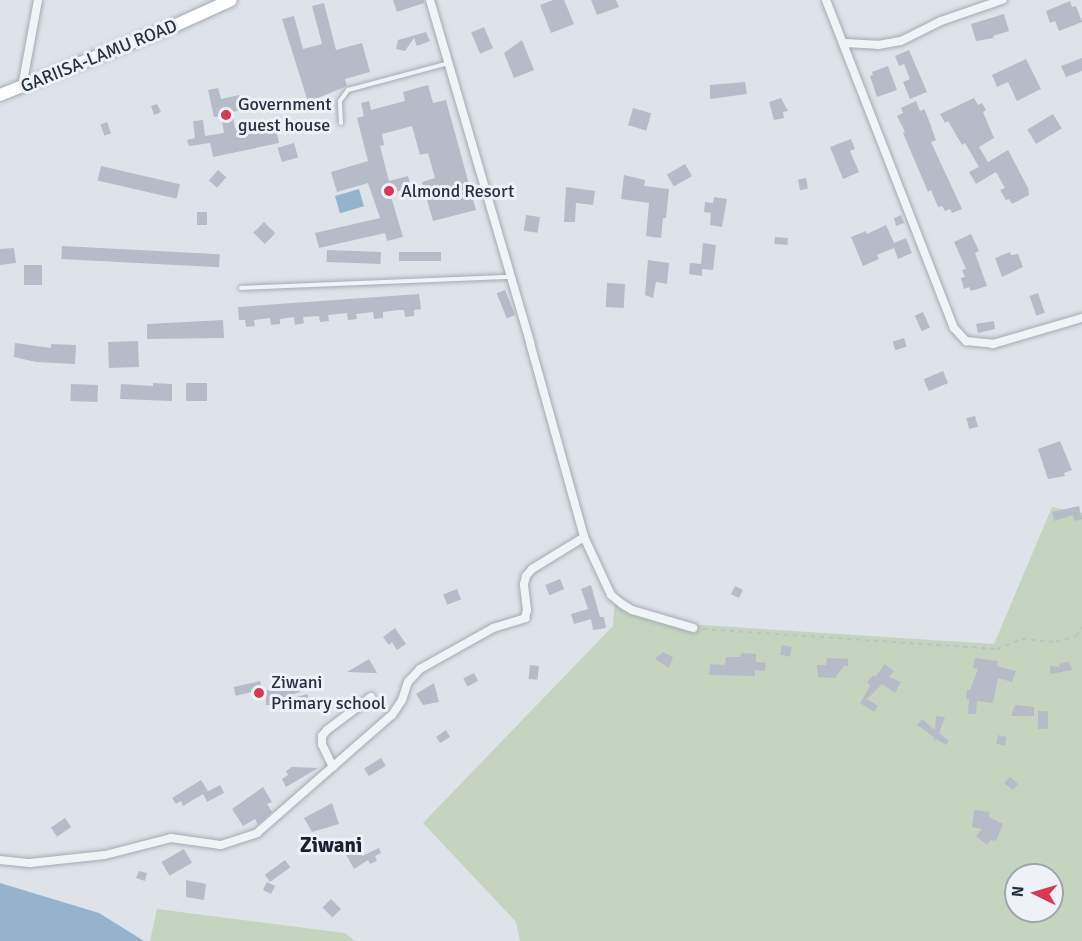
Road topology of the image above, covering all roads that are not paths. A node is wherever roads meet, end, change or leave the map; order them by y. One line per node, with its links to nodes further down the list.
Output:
1 (38, 0): 8 (street)
2 (231, 0): 8 (street, GARIISA-LAMU ROAD)
3 (430, 0): 7 (street)
4 (826, 0): 6 (street)
5 (1002, 0): 6 (street)
6 (844, 43): 13 (street)
7 (450, 63): 10 (lane); 11 (street)
8 (22, 87): 9 (street, GARIISA-LAMU ROAD)
9 (0, 95)
10 (341, 123)
11 (510, 277): 12 (lane); 14 (street)
12 (241, 288)
13 (1082, 318)
14 (584, 537): 15 (street); 17 (street)
15 (693, 628)
16 (371, 698): 17 (street)
17 (333, 767): 18 (street)
18 (0, 860)

